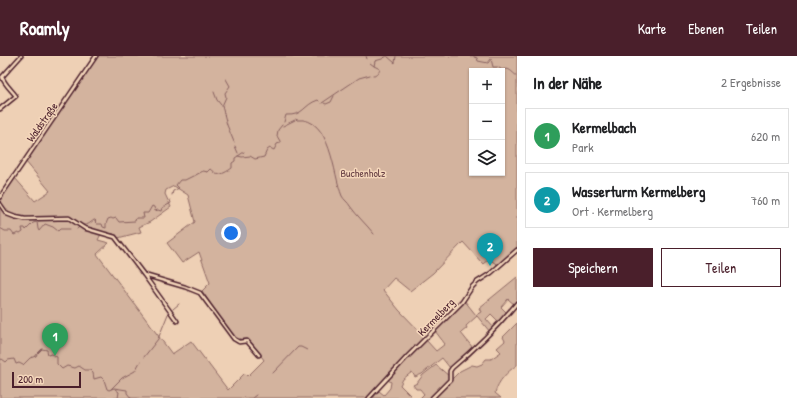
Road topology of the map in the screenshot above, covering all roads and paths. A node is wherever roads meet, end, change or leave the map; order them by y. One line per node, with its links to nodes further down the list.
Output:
1 (21, 56): 3 (street)
2 (96, 56): 5 (street, Waldstraße)
3 (1, 78): 4 (street)
4 (0, 109)
5 (0, 197)
6 (0, 204): 8 (street)
7 (517, 250): 12 (street, Kermelberg)
8 (144, 275): 10 (street); 11 (street)
9 (517, 303): 13 (street)
10 (177, 322)
11 (259, 355)
12 (369, 398)
13 (432, 398)

